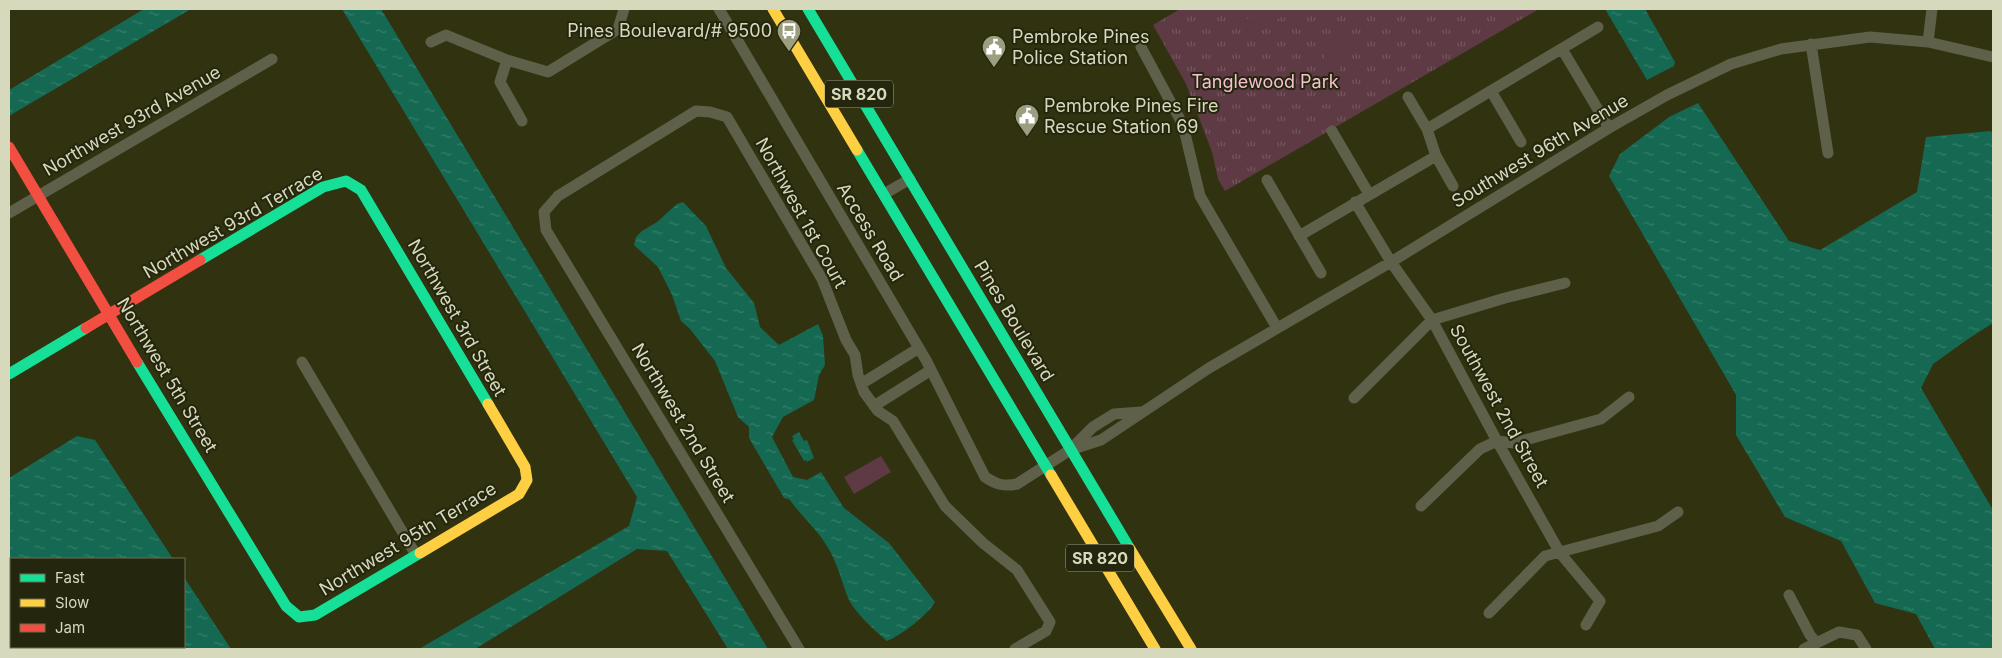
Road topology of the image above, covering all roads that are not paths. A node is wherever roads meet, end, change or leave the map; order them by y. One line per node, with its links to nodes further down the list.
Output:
1 (624, 9): 14 (street)
2 (719, 9): 42 (street, Access Road)
3 (773, 9): 29 (main road, SR 820)
4 (808, 9): 25 (main road, Pines Boulevard / SR 820)
5 (1932, 9): 8 (street)
6 (1598, 27): 11 (street)
7 (431, 42): 14 (street)
8 (1928, 42): 9 (street, Southwest 96th Avenue); 12 (street, Southwest 96th Avenue)
9 (1811, 44): 18 (street, Southwest 96th Avenue); 23 (street)
10 (1141, 47): 41 (street)
11 (1562, 49): 15 (street); 18 (street)
12 (1993, 57)
13 (272, 59): 31 (street, Northwest 93rd Avenue)
14 (506, 60): 17 (street)
15 (1491, 91): 19 (street); 21 (street)
16 (1408, 97): 19 (street)
17 (522, 121)
18 (1609, 128): 36 (street, Southwest 96th Avenue)
19 (1427, 129): 24 (street)
20 (1332, 131): 30 (street)
21 (1521, 142)
22 (9, 147): 31 (main road, Northwest 5th Street)
23 (1828, 154)
24 (1436, 156): 28 (street); 30 (street)
25 (910, 179): 29 (street); 51 (main road, Pines Boulevard / SR 820)
26 (1267, 180): 35 (street)
27 (346, 181): 39 (main road, Northwest 93rd Terrace); 54 (main road, Northwest 3rd Street)
28 (1453, 186)
29 (884, 194): 52 (main road, SR 820)
30 (1369, 194): 32 (street)
31 (37, 196): 34 (street, Northwest 93rd Avenue); 39 (main road, Northwest 5th Street)
32 (1355, 202): 35 (street); 36 (street, Southwest 2nd Street)
33 (544, 212): 46 (street, Northwest 1st Court); 66 (street, Northwest 2nd Street)
34 (9, 213)
35 (1299, 236): 37 (street)
36 (1391, 262): 40 (street, Southwest 2nd Street); 41 (street, Southwest 96th Avenue)
37 (1321, 273)
38 (1565, 283): 40 (street)
39 (109, 314): 45 (main road, Northwest 93rd Terrace); 62 (main road, Northwest 5th Street)
40 (1432, 320): 47 (street); 50 (street, Southwest 2nd Street)
41 (1277, 328): 51 (street, Southwest 96th Avenue)
42 (919, 348): 44 (street, Access Road); 46 (street)
43 (302, 362): 58 (street)
44 (931, 370): 49 (street); 53 (street, Access Road)
45 (9, 374)
46 (861, 384): 49 (street, Northwest 1st Court)
47 (1354, 398)
48 (1629, 398): 50 (street)
49 (874, 406): 67 (street, Northwest 1st Court)
50 (1497, 442): 55 (street); 57 (street, Southwest 2nd Street)
51 (1070, 450): 52 (street, Southwest 96th Avenue); 69 (main road, Pines Boulevard / SR 820)
52 (1045, 466): 53 (street, Southwest 96th Avenue); 60 (main road, SR 820)
53 (985, 477)
54 (528, 480): 58 (main road, Northwest 95th Terrace)
55 (1421, 506)
56 (1678, 512): 57 (street)
57 (1560, 553): 61 (street); 63 (street, Southwest 2nd Street)
58 (416, 555): 62 (main road, Northwest 95th Terrace)
59 (1789, 595): 65 (street)
60 (1128, 603): 64 (main road); 68 (main road, SR 820)
61 (1489, 613)
62 (300, 617)
63 (1586, 625)
64 (1162, 638)
65 (1816, 642): 70 (street); 71 (street)
66 (799, 649)
67 (1015, 649)
68 (1155, 649)
69 (1191, 649)
70 (1804, 649)
71 (1866, 649)

